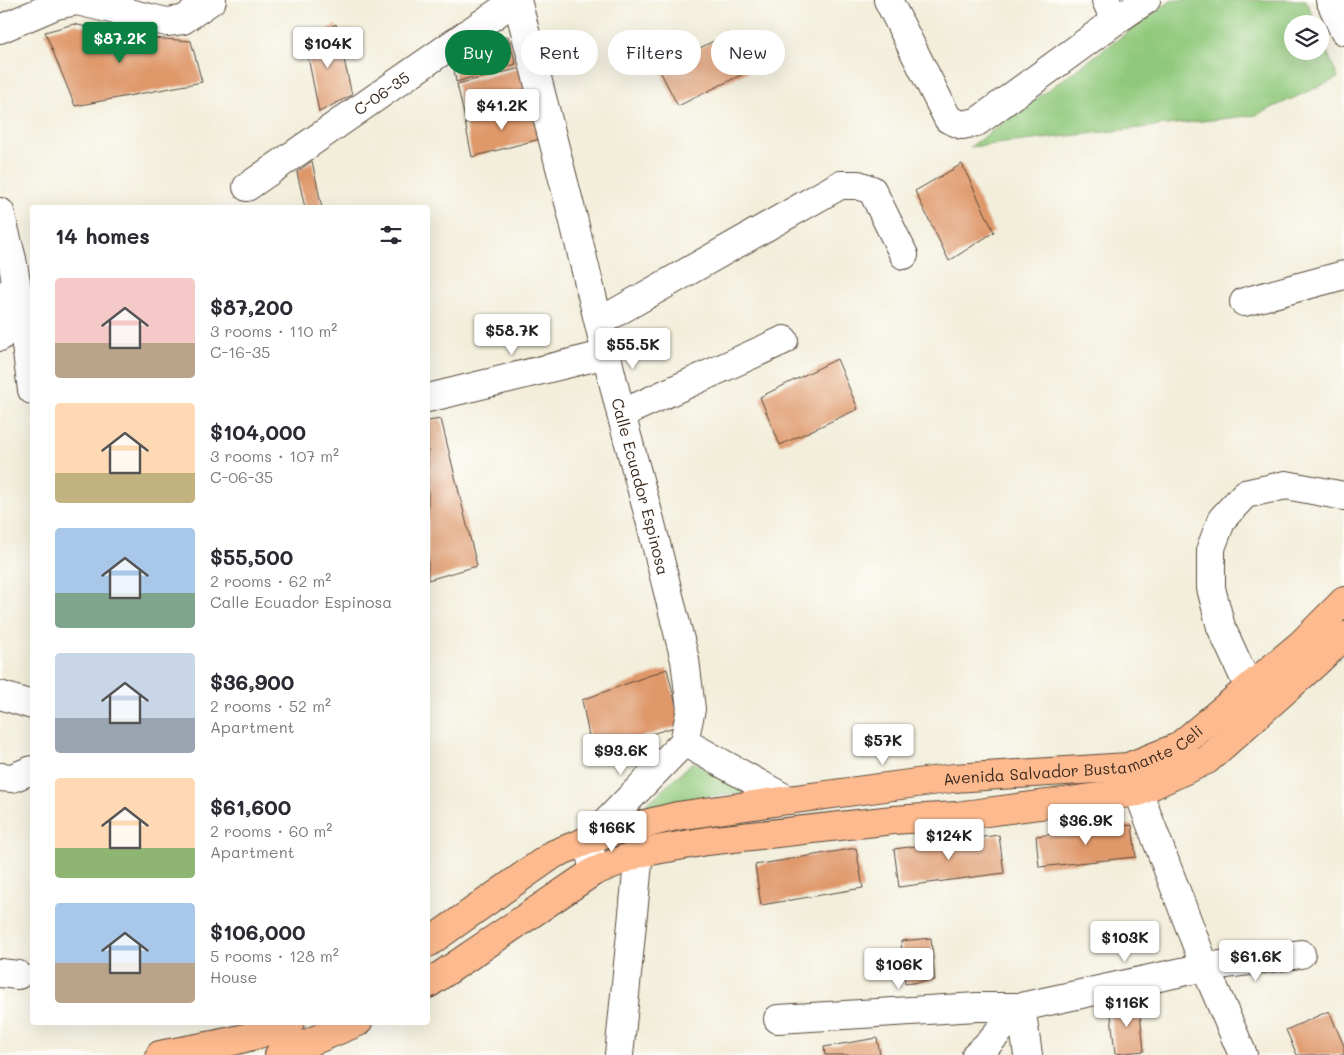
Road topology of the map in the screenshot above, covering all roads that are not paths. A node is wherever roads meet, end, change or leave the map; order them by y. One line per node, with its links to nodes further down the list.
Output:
1 (212, 0): 7 (street)
2 (516, 0): 9 (street, C-06-35); 15 (street, Calle Ecuador Espinosa)
3 (888, 0): 6 (street)
4 (1146, 0): 6 (street)
5 (1330, 0): 8 (street)
6 (1110, 10)
7 (0, 29)
8 (1344, 31)
9 (247, 187)
10 (0, 212): 12 (street)
11 (904, 254): 15 (street)
12 (6, 263): 16 (street); 19 (street)
13 (1344, 275): 14 (street)
14 (1244, 302)
15 (599, 322): 18 (street, Calle Ecuador Espinosa)
16 (2, 328): 20 (street)
17 (784, 340): 22 (street)
18 (608, 354): 21 (street); 22 (street, Calle Ecuador Espinosa)
19 (30, 377)
20 (30, 380)
21 (430, 398)
22 (621, 414): 29 (street, Calle Ecuador Espinosa)
23 (1344, 496): 26 (street)
24 (1344, 601): 26 (main road, Avenida Salvador Bustamante Celi)
25 (1344, 636): 34 (main road, Avenida Salvador Bustamante Celi)
26 (1249, 688): 30 (main road, Avenida Salvador Bustamante Celi)
27 (0, 696): 28 (street)
28 (30, 704)
29 (684, 742): 35 (street); 37 (street)
30 (1128, 767): 33 (main road, Avenida Salvador Bustamante Celi); 34 (street)
31 (30, 771): 32 (street)
32 (0, 777)
33 (954, 778): 35 (main road, Avenida Salvador Bustamante Celi); 36 (main road)
34 (1138, 792): 36 (main road, Avenida Salvador Bustamante Celi); 42 (street)
35 (788, 800): 37 (main road, Avenida Salvador Bustamante Celi)
36 (956, 816): 38 (main road, Avenida Salvador Bustamante Celi)
37 (589, 840): 39 (street); 40 (main road, Avenida Salvador Bustamante Celi)
38 (639, 853): 39 (main road, Avenida Salvador Bustamante Celi); 50 (street)
39 (593, 872): 43 (main road, Avenida Salvador Bustamante Celi)
40 (430, 942)
41 (1301, 954): 42 (street)
42 (1205, 967): 44 (street); 53 (street)
43 (430, 983)
44 (1021, 1007): 45 (street); 51 (street); 52 (street)
45 (778, 1019)
46 (284, 1025): 48 (main road)
47 (351, 1025): 49 (main road)
48 (160, 1055)
49 (279, 1055)
50 (618, 1055)
51 (976, 1055)
52 (1028, 1055)
53 (1243, 1055)

